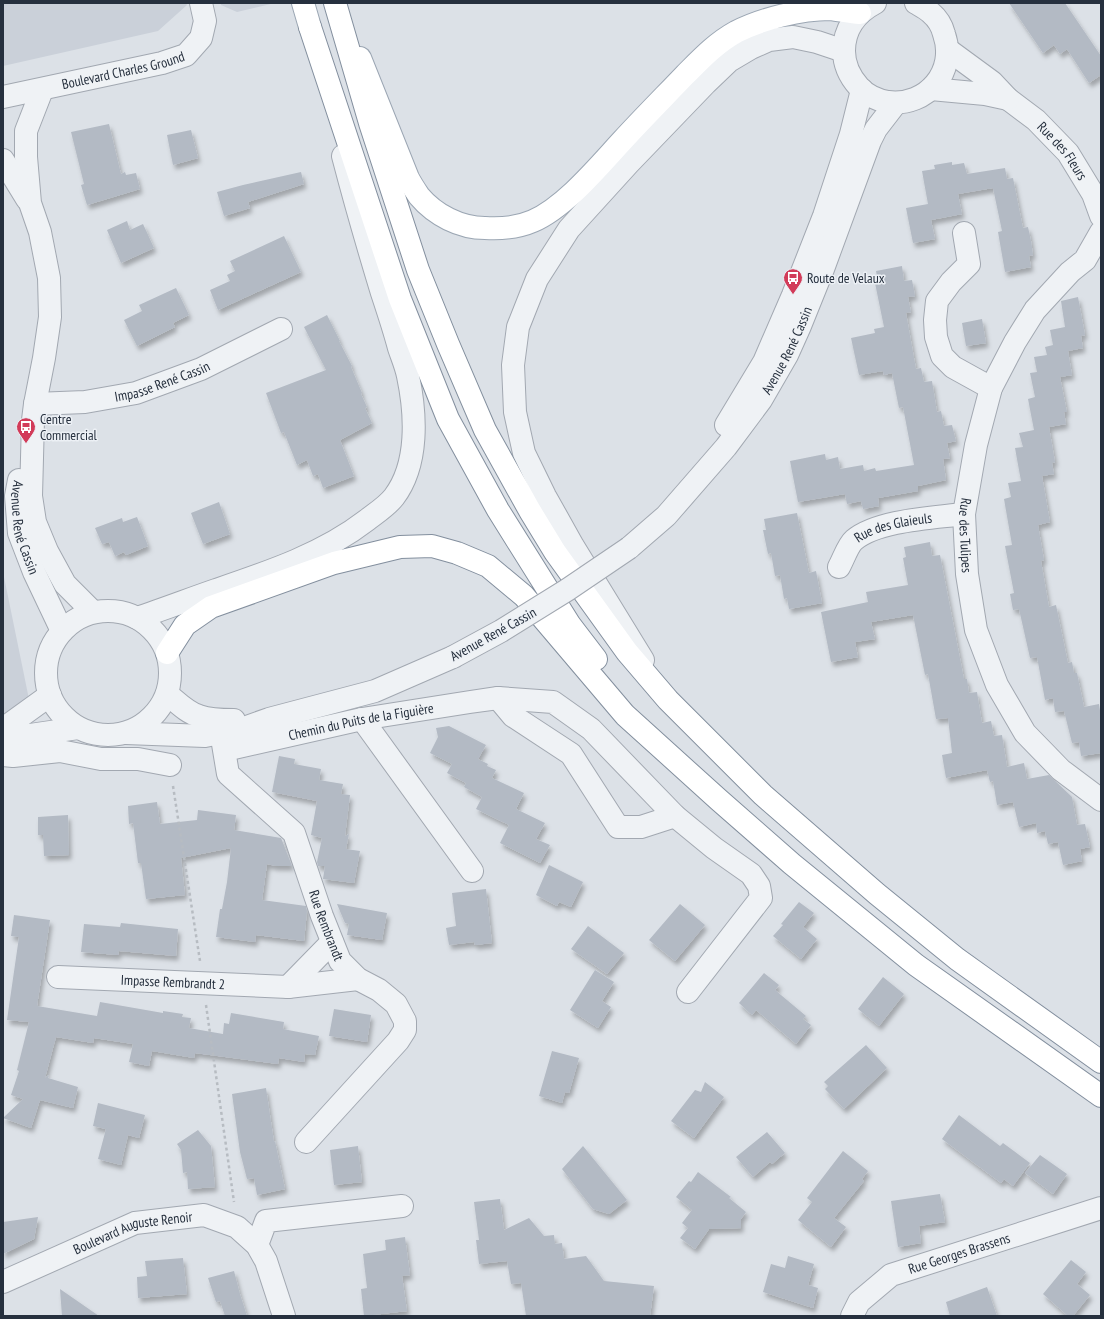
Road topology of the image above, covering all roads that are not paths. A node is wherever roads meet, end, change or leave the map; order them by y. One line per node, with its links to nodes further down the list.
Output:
1 (201, 3): 10 (street, Boulevard Charles Ground)
2 (303, 3): 6 (main road)
3 (336, 3): 5 (main road); 36 (main road)
4 (927, 6): 7 (street)
5 (867, 8): 8 (street)
6 (310, 27): 30 (street); 45 (main road)
7 (948, 49): 9 (street); 13 (street, Rue des Fleurs)
8 (844, 51): 11 (street); 36 (street)
9 (931, 89): 13 (street, Rue des Fleurs); 14 (street)
10 (42, 90): 12 (street, Boulevard Charles Ground); 16 (street, Avenue René Cassin)
11 (862, 90): 14 (street); 26 (street, Avenue René Cassin)
12 (3, 97)
13 (1008, 99): 17 (street, Rue des Fleurs)
14 (896, 103): 26 (street, Avenue René Cassin)
15 (3, 160): 16 (street, Avenue René Cassin)
16 (30, 204): 23 (street, Avenue René Cassin)
17 (1101, 216)
18 (1101, 232): 20 (street)
19 (964, 233): 22 (street)
20 (1093, 260): 22 (street, Rue des Tulipes)
21 (281, 329): 23 (street, Impasse René Cassin)
22 (990, 388): 27 (street, Rue des Tulipes)
23 (34, 412): 24 (street, Avenue René Cassin); 29 (street, Avenue René Cassin)
24 (20, 468): 25 (street); 31 (street, Avenue René Cassin)
25 (3, 486)
26 (686, 493): 41 (street, Avenue René Cassin, bridge)
27 (964, 514): 28 (street, Rue des Glaieuls); 46 (street, Rue des Tulipes)
28 (839, 567)
29 (93, 612): 30 (street); 31 (street)
30 (137, 618): 32 (street)
31 (62, 631): 34 (street)
32 (167, 652): 33 (street); 45 (main road)
33 (167, 694): 40 (street); 41 (street, Avenue René Cassin)
34 (50, 695): 38 (street); 39 (street)
35 (498, 698): 37 (street, Chemin du Puits de la Figuière); 47 (street, Chemin du Puits de la Figuière); 47 (street)
36 (668, 700): 54 (main road)
37 (362, 719): 41 (street, Chemin du Puits de la Figuière); 48 (street)
38 (78, 728): 40 (street); 42 (street)
39 (3, 729)
40 (126, 733): 41 (street, Avenue René Cassin)
41 (222, 734): 49 (street, Rue Rembrandt)
42 (3, 739)
43 (3, 755): 44 (street)
44 (170, 765)
45 (719, 800): 55 (main road)
46 (1101, 800)
47 (675, 816): 53 (street, Chemin du Puits de la Figuière)
48 (472, 871)
49 (332, 942): 51 (street, Rue Rembrandt); 52 (street)
50 (58, 977): 52 (street, Impasse Rembrandt 2)
51 (358, 979): 52 (street, Impasse Rembrandt 2); 56 (street, Rue Rembrandt)
52 (288, 987)
53 (688, 992)
54 (1101, 1062)
55 (1101, 1096)
56 (306, 1142)
57 (402, 1206): 59 (street)
58 (1092, 1211): 62 (street, Rue Georges Brassens)
59 (256, 1244): 60 (street, Boulevard Auguste Renoir); 61 (street, Boulevard Auguste Renoir)
60 (3, 1282)
61 (284, 1316)
62 (852, 1316)

